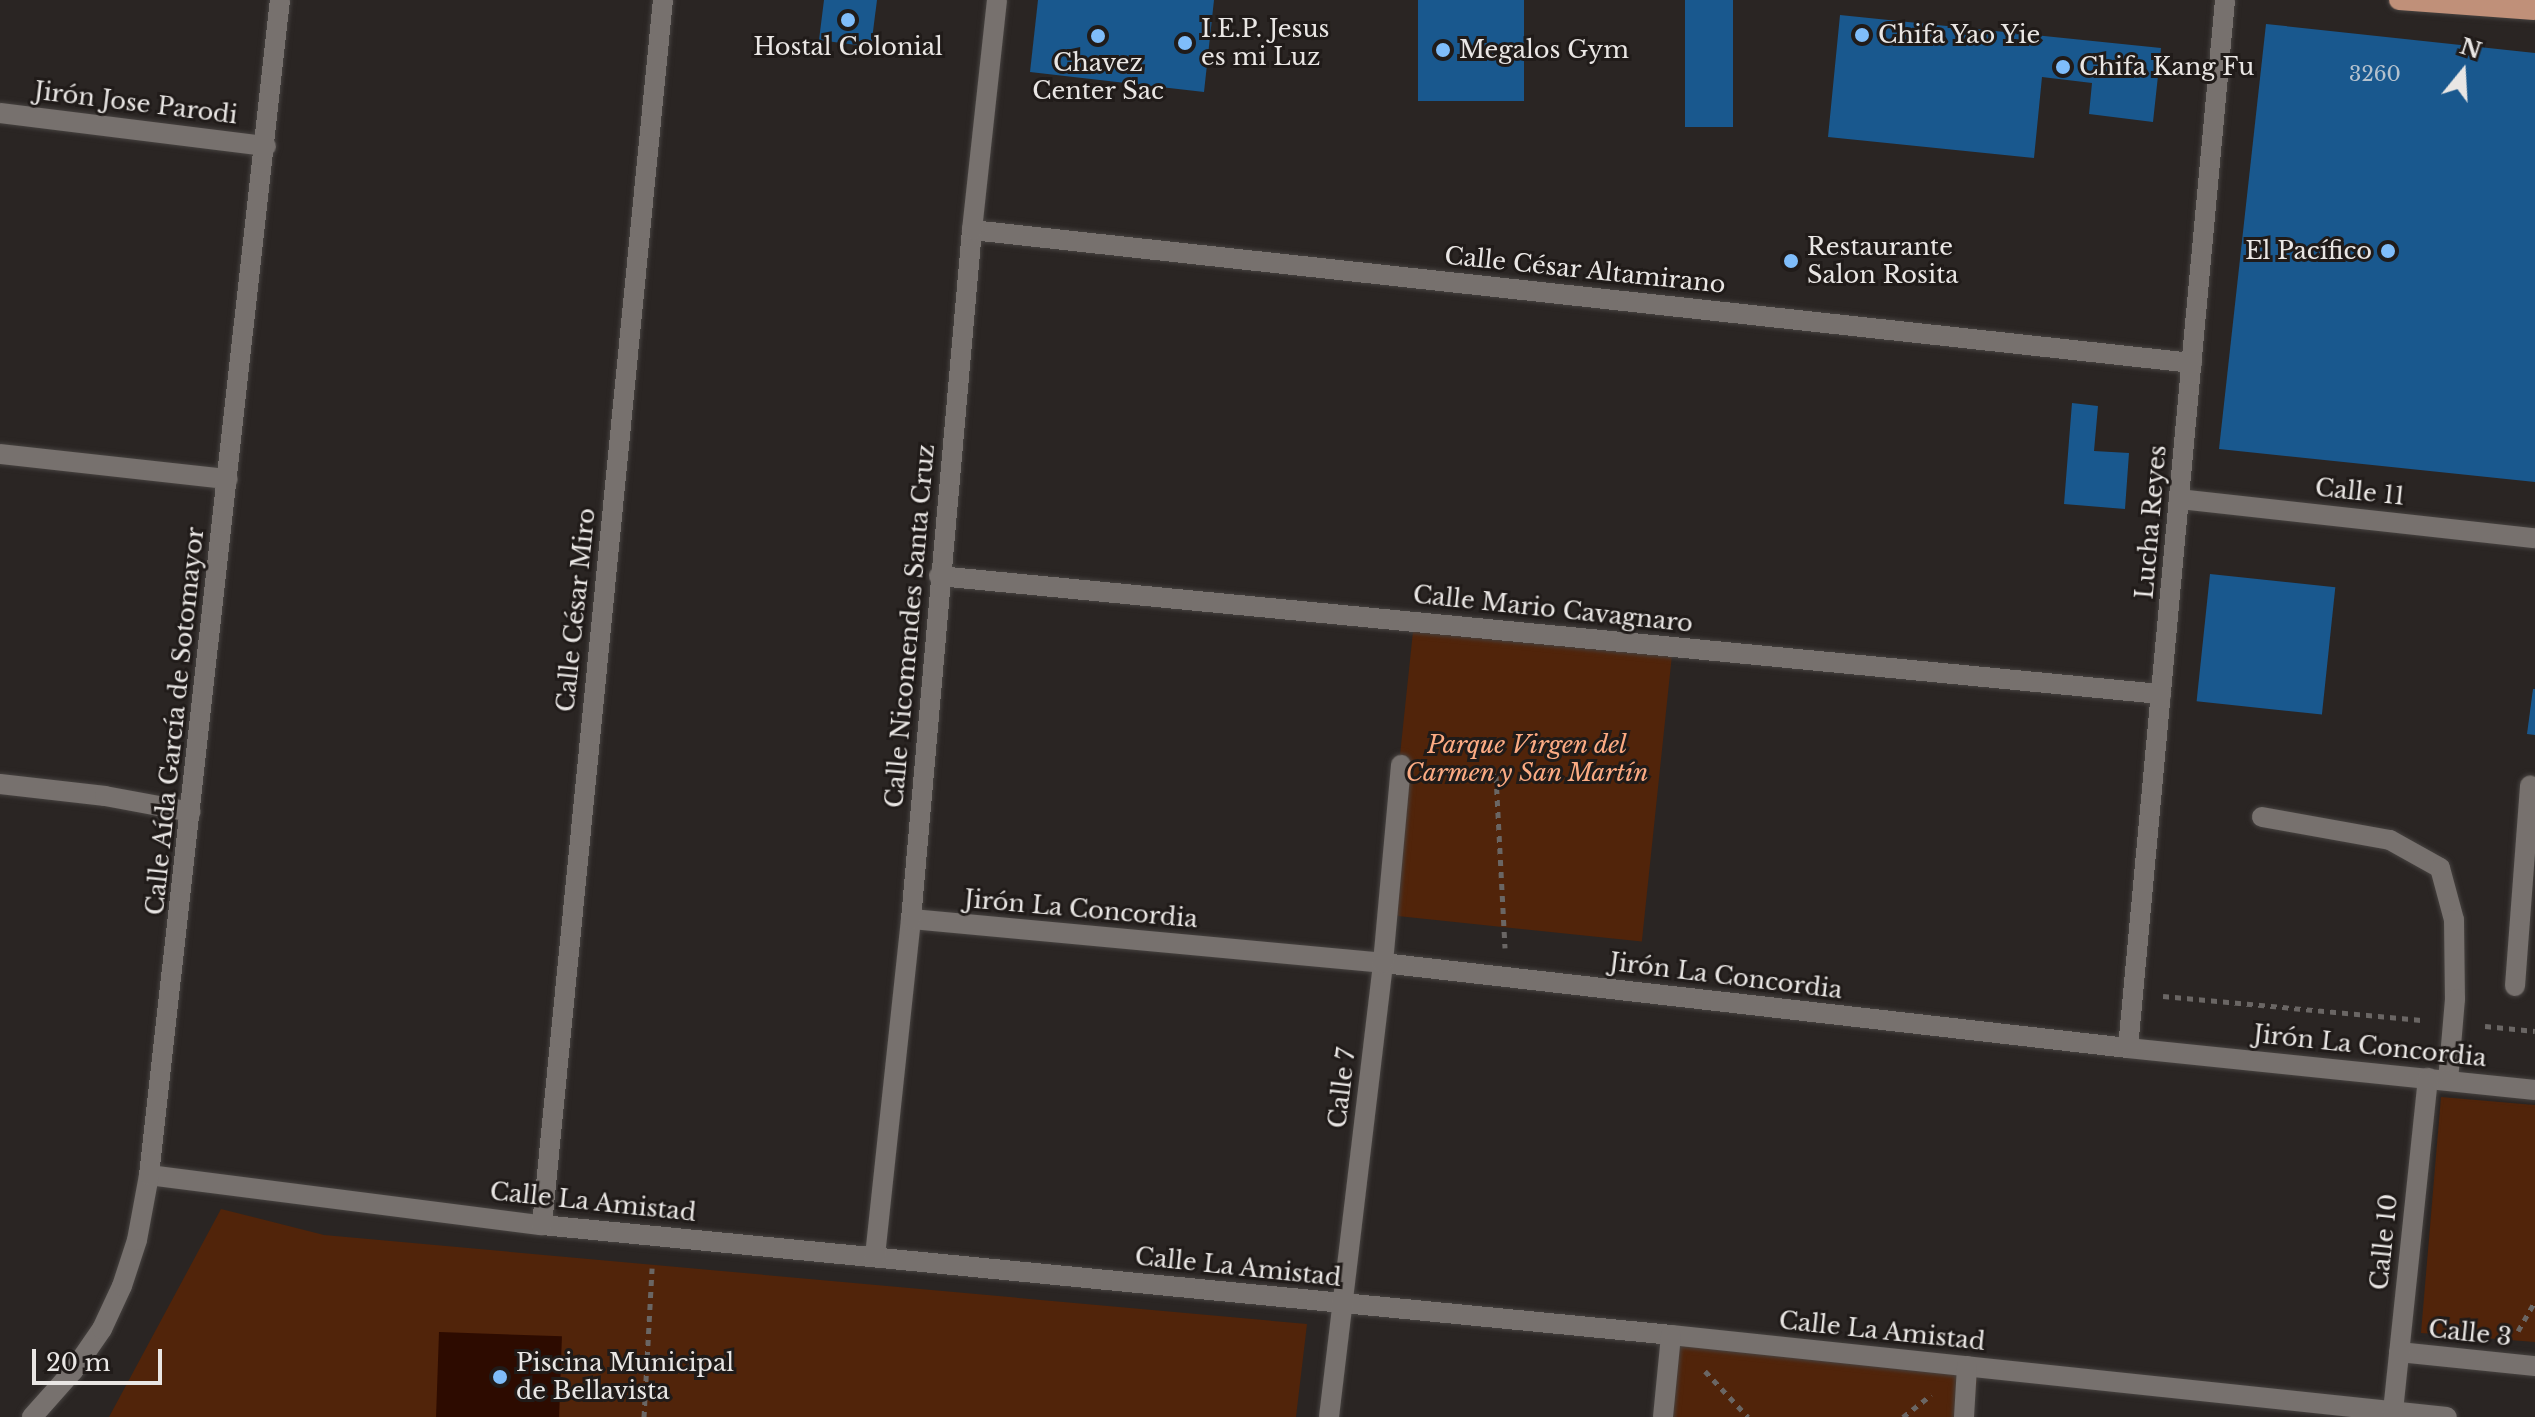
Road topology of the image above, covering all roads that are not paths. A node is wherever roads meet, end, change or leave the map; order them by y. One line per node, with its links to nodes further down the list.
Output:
1 (280, 0): 8 (street, Calle Aída García de Sotomayor)
2 (663, 0): 30 (street, Calle César Miro)
3 (997, 0): 9 (street, Calle Nicomendes Santa Cruz)
4 (2225, 0): 10 (street, Lucha Reyes)
5 (2399, 0): 6 (main road)
6 (2535, 10)
7 (0, 113): 8 (street, Jirón Jose Parodi)
8 (266, 146): 12 (street, Calle Aída García de Sotomayor)
9 (972, 230): 10 (street, Calle César Altamirano); 15 (street, Calle Nicomendes Santa Cruz)
10 (2192, 363): 13 (street, Lucha Reyes)
11 (0, 454): 12 (street)
12 (228, 479): 20 (street, Calle Aída García de Sotomayor)
13 (2179, 499): 14 (street, Calle 11); 16 (street, Lucha Reyes)
14 (2535, 538)
15 (939, 576): 16 (street, Calle Mario Cavagnaro); 22 (street, Calle Nicomendes Santa Cruz)
16 (2161, 694): 26 (street, Lucha Reyes)
17 (1401, 765): 24 (street, Calle 7)
18 (0, 784): 20 (street)
19 (2530, 786): 23 (street)
20 (191, 812): 29 (street, Calle Aída García de Sotomayor)
21 (2262, 817): 27 (street, Calle 10)
22 (911, 919): 24 (street, Jirón La Concordia); 31 (street, Calle Nicomendes Santa Cruz)
23 (2527, 920): 25 (street)
24 (1383, 963): 26 (street, Jirón La Concordia); 32 (street, Calle 7)
25 (2515, 986)
26 (2128, 1048): 27 (street, Jirón La Concordia)
27 (2438, 1079): 28 (street, Jirón La Concordia); 34 (street, Calle 10)
28 (2535, 1090)
29 (149, 1175): 30 (street, Calle La Amistad); 39 (street, Calle Aída García de Sotomayor)
30 (542, 1225): 31 (street, Calle La Amistad)
31 (875, 1256): 32 (street, Calle La Amistad)
32 (1344, 1304): 33 (street, Calle La Amistad); 40 (street, Calle 7)
33 (1671, 1335): 35 (street, Calle La Amistad); 41 (street)
34 (2399, 1352): 36 (street, Calle 3); 38 (street, Calle 10)
35 (1967, 1366): 37 (street, Calle La Amistad); 42 (street)
36 (2535, 1366)
37 (2321, 1410): 38 (street, Calle La Amistad)
38 (2393, 1411): 43 (street, Calle La Amistad)
39 (32, 1417)
40 (1329, 1417)
41 (1663, 1417)
42 (1964, 1417)
43 (2447, 1417)

